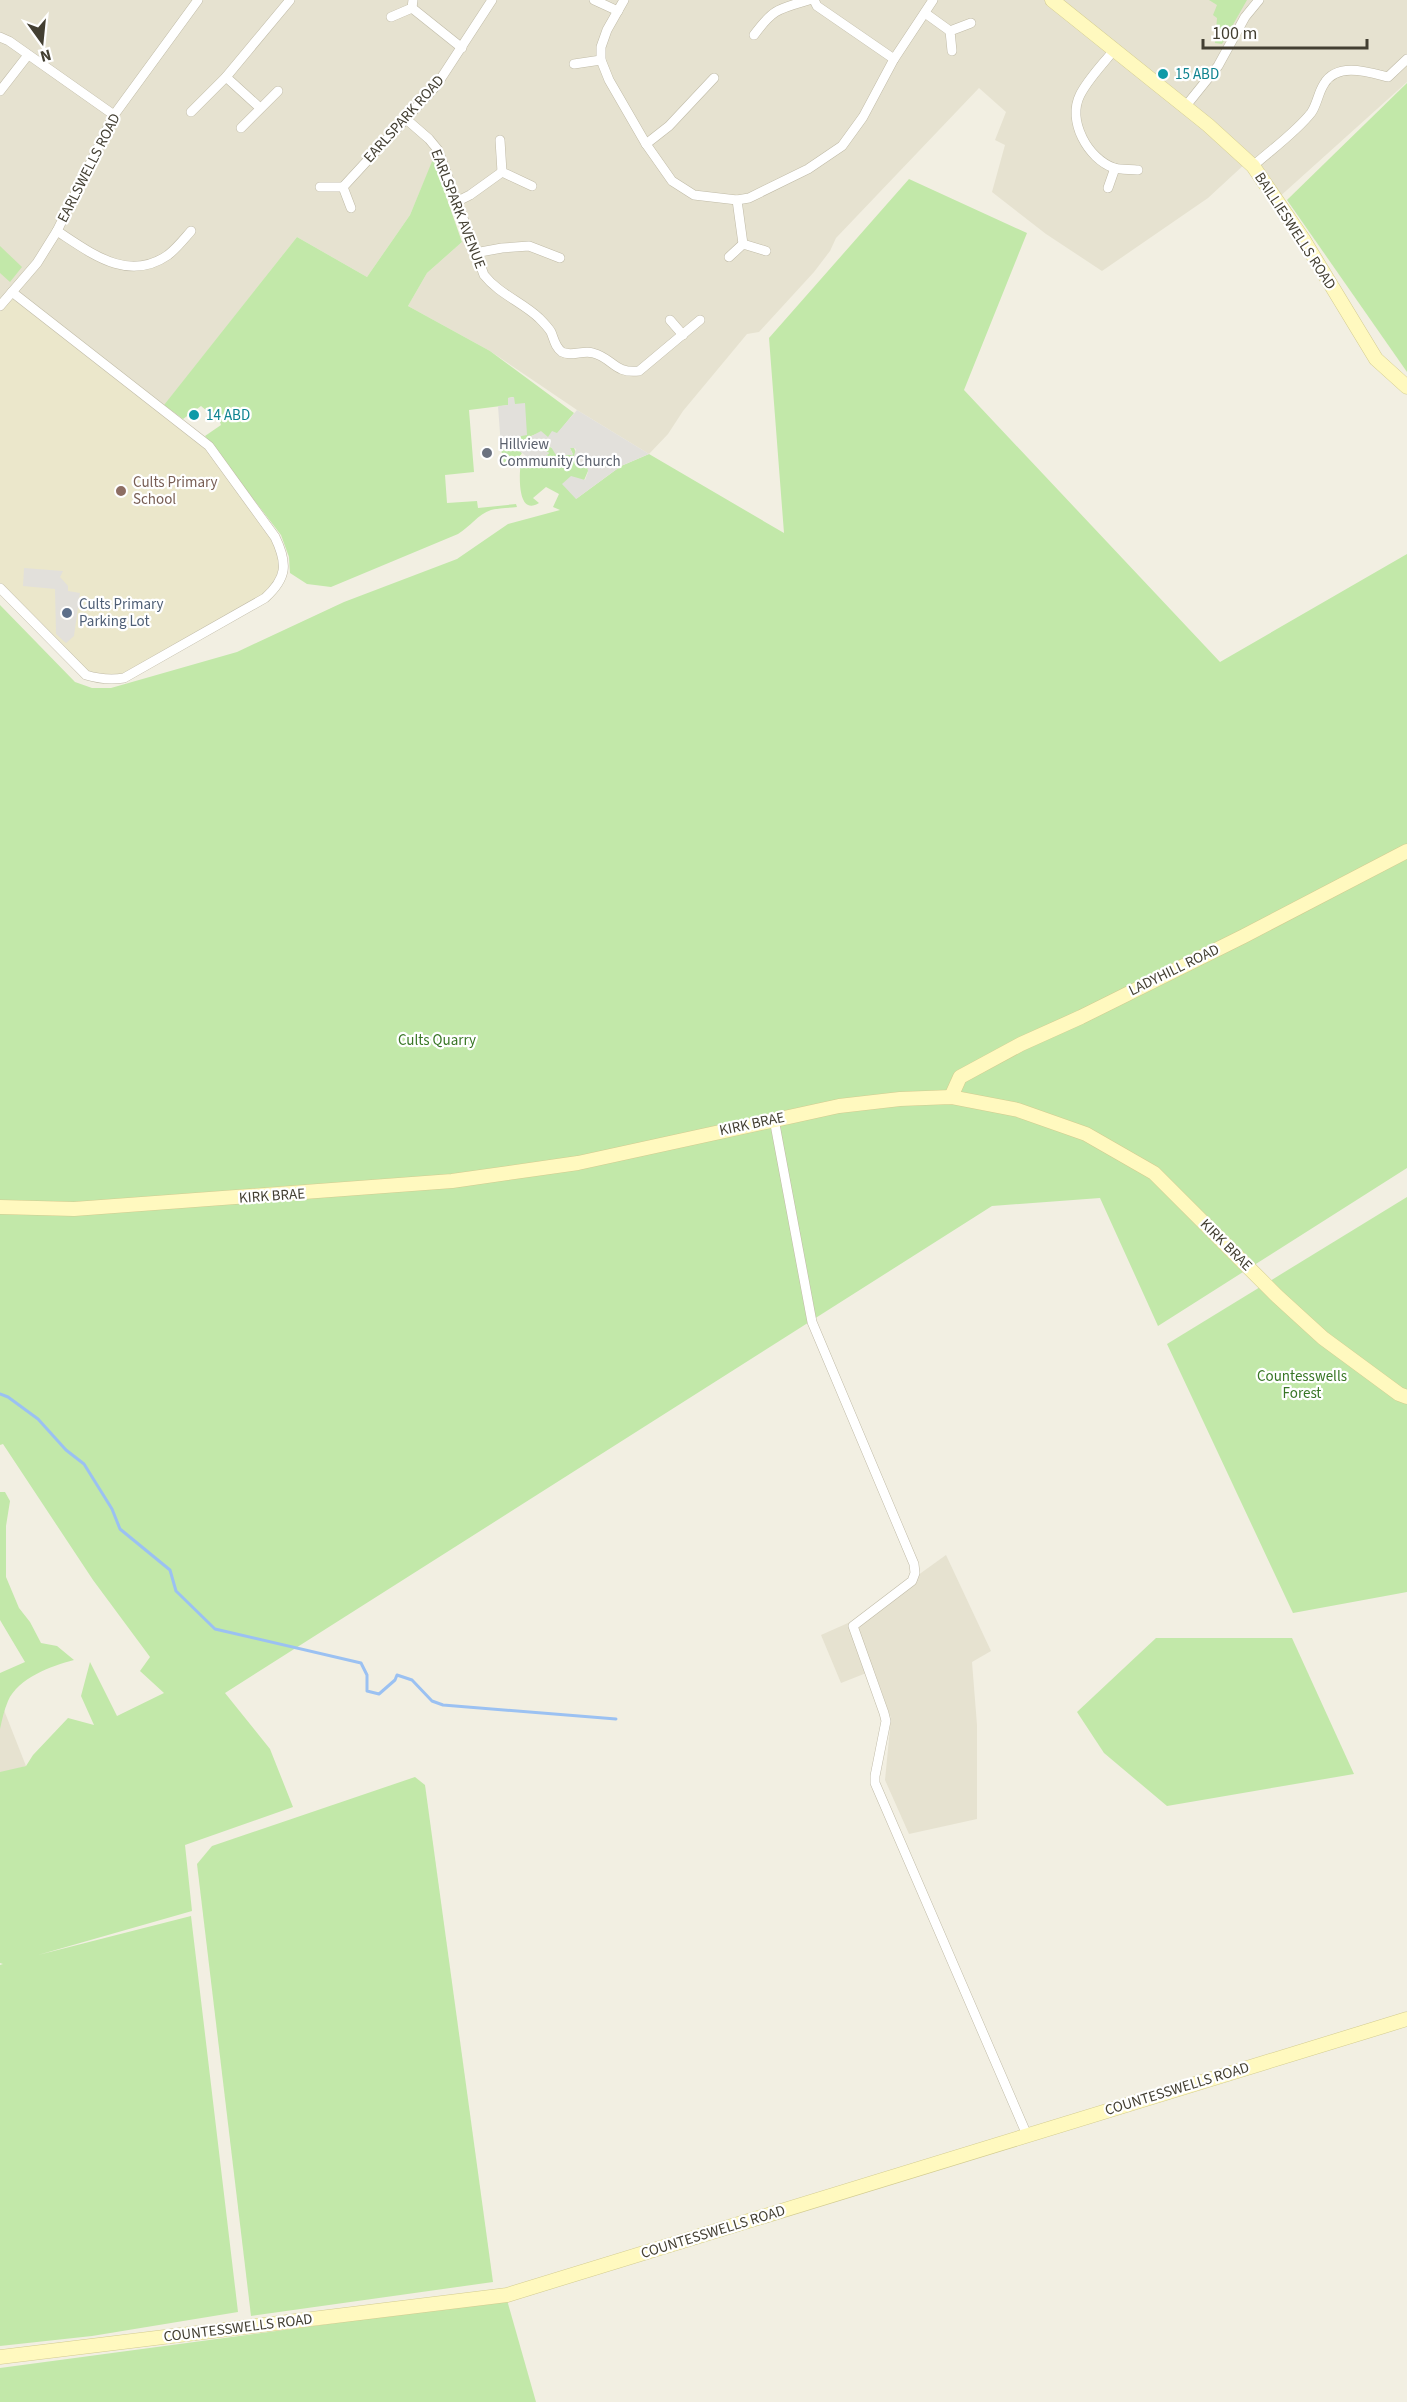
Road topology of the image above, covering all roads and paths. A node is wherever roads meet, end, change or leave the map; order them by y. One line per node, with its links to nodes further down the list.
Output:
1 (198, 0): 34 (street, EARLSWELLS ROAD)
2 (290, 0): 27 (street)
3 (492, 0): 19 (street, EARLSPARK ROAD)
4 (594, 0): 12 (street)
5 (624, 0): 12 (street)
6 (808, 0): 17 (street)
7 (814, 0): 23 (street)
8 (933, 0): 13 (street)
9 (1052, 0): 20 (street, BAILLIESWELLS ROAD)
10 (1258, 0): 32 (street)
11 (413, 4): 14 (street); 19 (street)
12 (618, 11): 25 (street)
13 (925, 13): 16 (street); 23 (street)
14 (392, 17)
15 (971, 23): 16 (street)
16 (950, 31): 21 (street)
17 (754, 35)
18 (0, 37): 22 (street)
19 (462, 48): 35 (street, EARLSPARK ROAD)
20 (1114, 50): 32 (street, BAILLIESWELLS ROAD); 40 (street)
21 (952, 51)
22 (28, 55): 29 (street); 34 (street)
23 (894, 59): 47 (street)
24 (1407, 59): 39 (street)
25 (601, 60): 26 (street); 38 (street)
26 (574, 64)
27 (226, 77): 31 (street); 33 (street)
28 (714, 78): 38 (street)
29 (0, 91)
30 (278, 91): 31 (street)
31 (260, 107): 36 (street)
32 (1185, 107): 39 (street, BAILLIESWELLS ROAD)
33 (191, 112)
34 (114, 115): 50 (street, EARLSWELLS ROAD)
35 (406, 119): 45 (street, EARLSPARK ROAD); 48 (street, EARLSPARK AVENUE)
36 (241, 128)
37 (500, 140): 42 (street)
38 (646, 144): 47 (street)
39 (1253, 166): 62 (street, BAILLIESWELLS ROAD)
40 (1115, 168): 41 (street); 46 (street)
41 (1138, 170)
42 (502, 172): 43 (street); 48 (street)
43 (532, 186)
44 (320, 187): 45 (street)
45 (343, 187): 49 (street)
46 (1108, 188)
47 (736, 200): 52 (street)
48 (456, 202): 54 (street, EARLSPARK AVENUE)
49 (351, 208)
50 (57, 231): 51 (street); 57 (street, EARLSWELLS ROAD)
51 (191, 231)
52 (743, 244): 53 (street); 55 (street)
53 (766, 251)
54 (475, 253): 56 (street); 61 (street, EARLSPARK AVENUE)
55 (729, 257)
56 (560, 258)
57 (12, 292): 58 (street, EARLSWELLS ROAD); 63 (street)
58 (0, 306)
59 (670, 320): 61 (street)
60 (700, 320): 61 (street, EARLSPARK AVENUE)
61 (682, 335)
62 (1407, 387)
63 (0, 588)
64 (1407, 850): 65 (street, LADYHILL ROAD)
65 (951, 1097): 66 (street, KIRK BRAE); 68 (street, KIRK BRAE)
66 (774, 1119): 67 (street, KIRK BRAE); 70 (street)
67 (0, 1207)
68 (1407, 1397)
69 (1407, 2019): 70 (street, COUNTESSWELLS ROAD)
70 (1027, 2135): 71 (street, COUNTESSWELLS ROAD)
71 (0, 2357)

